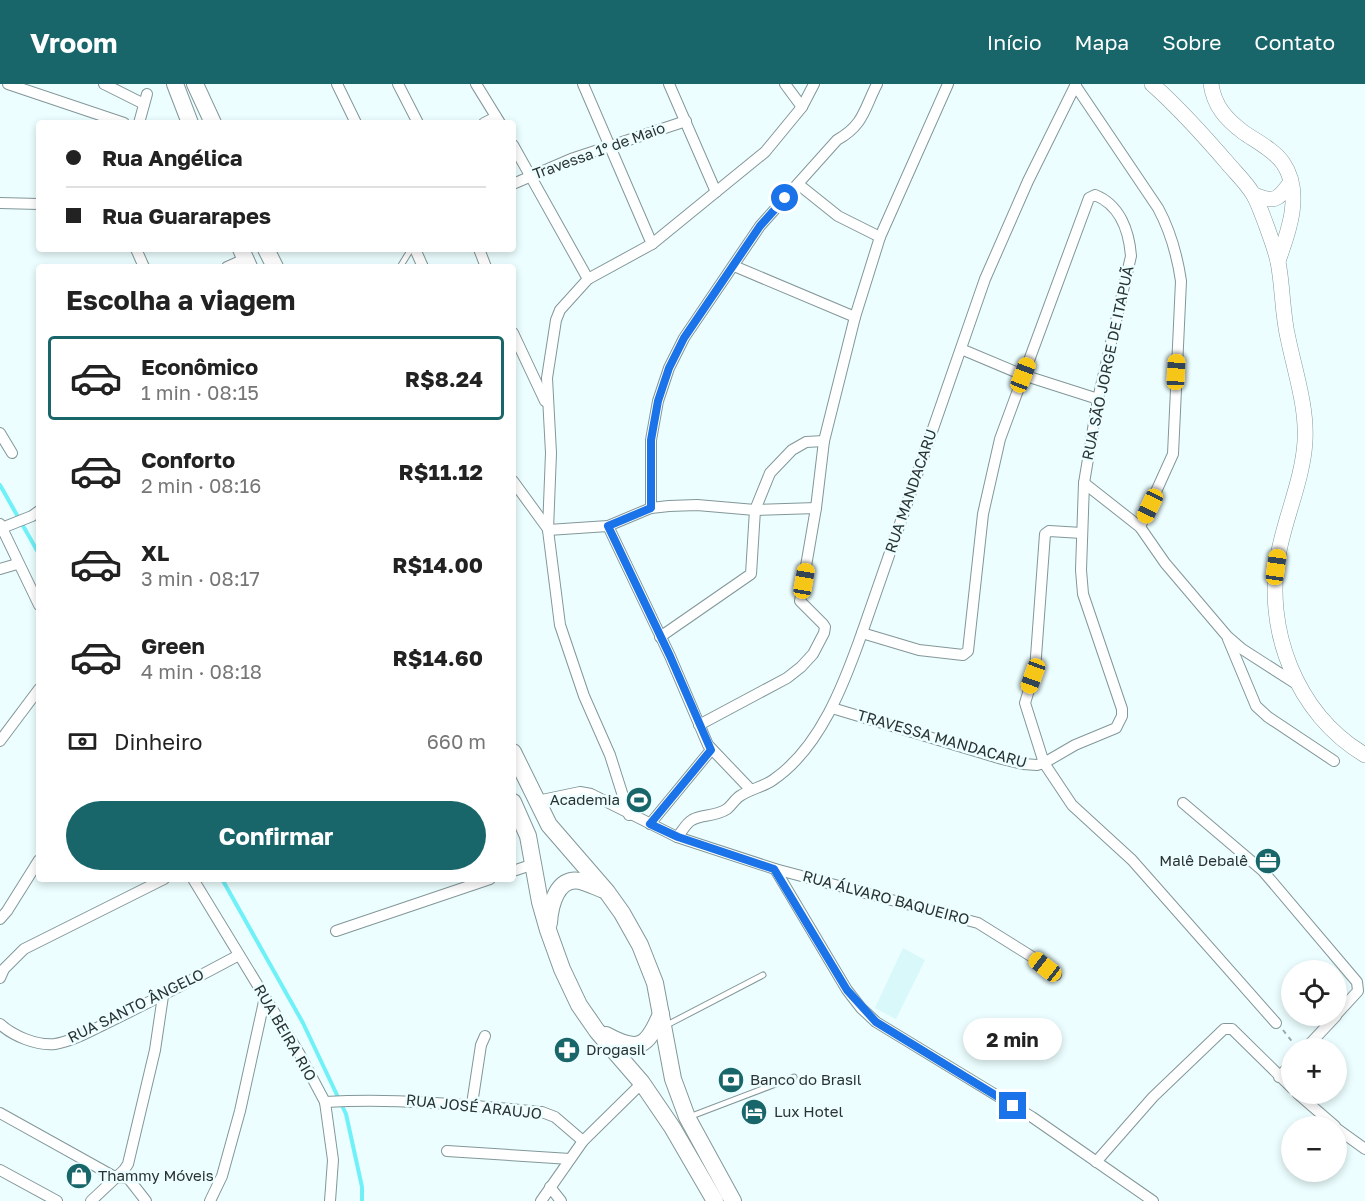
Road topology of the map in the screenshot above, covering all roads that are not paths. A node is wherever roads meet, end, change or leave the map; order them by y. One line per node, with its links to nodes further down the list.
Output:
1 (8, 84): 18 (street)
2 (104, 84): 19 (street)
3 (175, 84): 20 (main road)
4 (195, 84): 21 (main road)
5 (337, 84): 22 (street)
6 (398, 84): 23 (street)
7 (476, 84): 24 (street)
8 (583, 84): 26 (street)
9 (669, 84): 25 (street)
10 (784, 84): 17 (street)
11 (814, 84): 17 (street)
12 (877, 84): 31 (street)
13 (948, 84): 36 (street)
14 (1211, 84): 30 (street)
15 (1076, 85): 43 (street, RUA MANDACARU); 58 (street)
16 (1159, 87): 33 (street)
17 (802, 107): 32 (street)
18 (115, 120)
19 (140, 120)
20 (189, 120)
21 (212, 120)
22 (355, 120)
23 (416, 120)
24 (498, 120)
25 (686, 121): 26 (street, Travessa 1º de Maio); 32 (street)
26 (609, 146): 28 (street, Travessa 1º de Maio); 37 (street)
27 (516, 150): 28 (street)
28 (531, 175): 29 (street, Travessa 1º de Maio); 40 (street)
29 (516, 182)
30 (1290, 183): 33 (street); 38 (street)
31 (798, 184): 36 (street); 39 (street)
32 (716, 192): 37 (street)
33 (1254, 195): 38 (street)
34 (0, 203): 35 (street)
35 (36, 204)
36 (880, 237): 41 (street)
37 (652, 244): 40 (street)
38 (1278, 261): 67 (street)
39 (734, 266): 41 (street); 52 (street)
40 (588, 279): 46 (street)
41 (855, 317): 48 (street)
42 (516, 339): 46 (street)
43 (961, 349): 44 (street); 64 (street, RUA MANDACARU)
44 (1023, 375): 45 (street); 45 (street, RUA SÃO JORGE DE ITAPUÃ); 64 (street)
45 (1098, 399): 50 (street, RUA SÃO JORGE DE ITAPUÃ)
46 (549, 409): 59 (street)
47 (0, 434): 49 (street)
48 (824, 441): 53 (street); 54 (street)
49 (12, 453)
50 (1084, 483): 58 (street); 60 (street, RUA SÃO JORGE DE ITAPUÃ)
51 (516, 485): 59 (street)
52 (651, 508): 54 (street); 57 (street)
53 (816, 508): 54 (street); 70 (street)
54 (755, 510): 66 (street)
55 (36, 516): 56 (street)
56 (5, 525): 61 (street)
57 (608, 526): 59 (street); 66 (street)
58 (1140, 527): 65 (street)
59 (548, 530): 83 (street)
60 (1082, 533): 72 (street, RUA SÃO JORGE DE ITAPUÃ); 78 (street)
61 (17, 564): 62 (street); 63 (street)
62 (0, 569)
63 (36, 599)
64 (862, 633): 69 (street, RUA MANDACARU)
65 (1227, 636): 67 (street); 77 (street)
66 (660, 637): 70 (street)
67 (1298, 685): 75 (street)
68 (36, 692): 71 (street)
69 (832, 708): 78 (street, TRAVESSA MANDACARU); 79 (street, RUA MANDACARU)
70 (699, 725): 74 (street)
71 (3, 727): 73 (street)
72 (1116, 728): 78 (street, TRAVESSA MANDACARU)
73 (0, 741)
74 (711, 750): 79 (street); 84 (street)
75 (1365, 755)
76 (516, 758): 80 (main road)
77 (1334, 761)
78 (1044, 763): 107 (street)
79 (751, 790): 85 (street, RUA MANDACARU)
80 (537, 801): 83 (street, RUA ÁLVARO BAQUEIRO); 93 (main road)
81 (1183, 802): 98 (street)
82 (516, 809): 86 (main road)
83 (629, 815): 84 (street, RUA ÁLVARO BAQUEIRO)
84 (650, 824): 85 (street, RUA ÁLVARO BAQUEIRO)
85 (678, 837): 88 (street, RUA ÁLVARO BAQUEIRO)
86 (534, 864): 89 (street); 95 (main road)
87 (36, 865): 94 (street)
88 (774, 869): 101 (street, RUA ÁLVARO BAQUEIRO); 127 (street)
89 (516, 870)
90 (158, 882): 102 (street)
91 (195, 882): 97 (street, RUA BEIRA RIO)
92 (481, 882): 96 (street)
93 (607, 892): 95 (main road); 106 (main road)
94 (0, 919)
95 (548, 930): 110 (main road)
96 (336, 931)
97 (239, 955): 103 (street, RUA SANTO ÂNGELO); 104 (street, RUA BEIRA RIO)
98 (1338, 960)
99 (1347, 970): 105 (street)
100 (763, 975): 106 (lane)
101 (1056, 975)
102 (0, 978)
103 (163, 996): 108 (street, RUA SANTO ÂNGELO); 129 (street)
104 (265, 997): 116 (street, RUA BEIRA RIO); 134 (street)
105 (1347, 1004)
106 (662, 1020): 110 (main road); 121 (main road)
107 (1276, 1023)
108 (0, 1024)
109 (1326, 1026): 112 (street)
110 (597, 1031): 115 (main road)
111 (485, 1036): 117 (street)
112 (1315, 1038)
113 (794, 1077): 121 (lane)
114 (1279, 1077): 127 (street)
115 (642, 1083): 123 (street); 138 (main road)
116 (329, 1102): 117 (street, RUA JOSÉ ARAUJO); 135 (street, RUA BEIRA RIO)
117 (472, 1104): 123 (street, RUA JOSÉ ARAUJO)
118 (1310, 1104): 120 (street)
119 (0, 1113): 129 (street)
120 (1323, 1116)
121 (687, 1118): 139 (main road)
122 (1347, 1135): 124 (street)
123 (583, 1141): 126 (street)
124 (1365, 1149)
125 (447, 1151): 126 (street)
126 (570, 1159): 130 (street)
127 (1096, 1162): 140 (street)
128 (0, 1170): 131 (street)
129 (116, 1177): 132 (street); 133 (street)
130 (550, 1187): 136 (street); 137 (street)
131 (57, 1201)
132 (91, 1201)
133 (146, 1201)
134 (210, 1201)
135 (330, 1201)
136 (541, 1201)
137 (561, 1201)
138 (715, 1201)
139 (733, 1201)
140 (1153, 1201)

